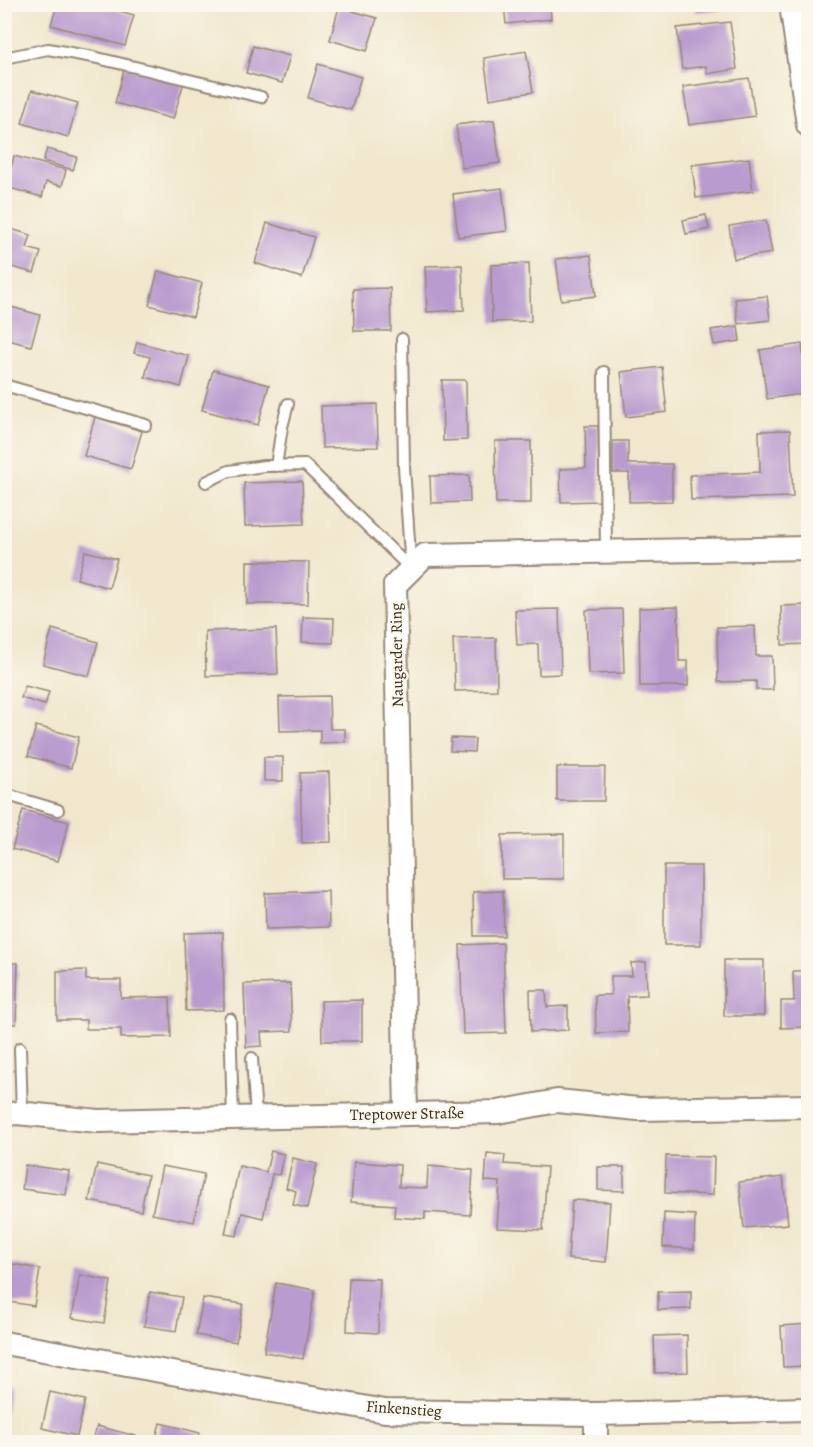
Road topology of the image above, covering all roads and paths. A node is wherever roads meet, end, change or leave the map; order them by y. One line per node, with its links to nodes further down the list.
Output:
1 (792, 4): 4 (street)
2 (4, 58): 3 (lane)
3 (261, 97)
4 (808, 125)
5 (402, 339): 14 (lane)
6 (604, 372): 13 (lane)
7 (4, 385): 9 (lane)
8 (288, 404): 10 (lane)
9 (146, 425)
10 (276, 466): 11 (lane); 14 (lane)
11 (206, 482)
12 (808, 548): 13 (street, Naugarder Ring)
13 (606, 552): 14 (street, Naugarder Ring)
14 (411, 570): 22 (street, Naugarder Ring)
15 (4, 794): 16 (lane)
16 (58, 810)
17 (230, 1019): 23 (lane)
18 (20, 1048): 21 (lane)
19 (252, 1058): 24 (lane)
20 (808, 1106): 22 (street, Treptower Straße)
21 (13, 1114): 23 (street, Treptower Straße)
22 (406, 1114): 24 (street, Treptower Straße)
23 (233, 1118): 24 (street, Treptower Straße)
24 (256, 1118)
25 (4, 1343): 27 (street, Finkenstieg)
26 (808, 1408): 27 (street, Finkenstieg)
27 (596, 1414): 28 (street)
28 (596, 1443)

